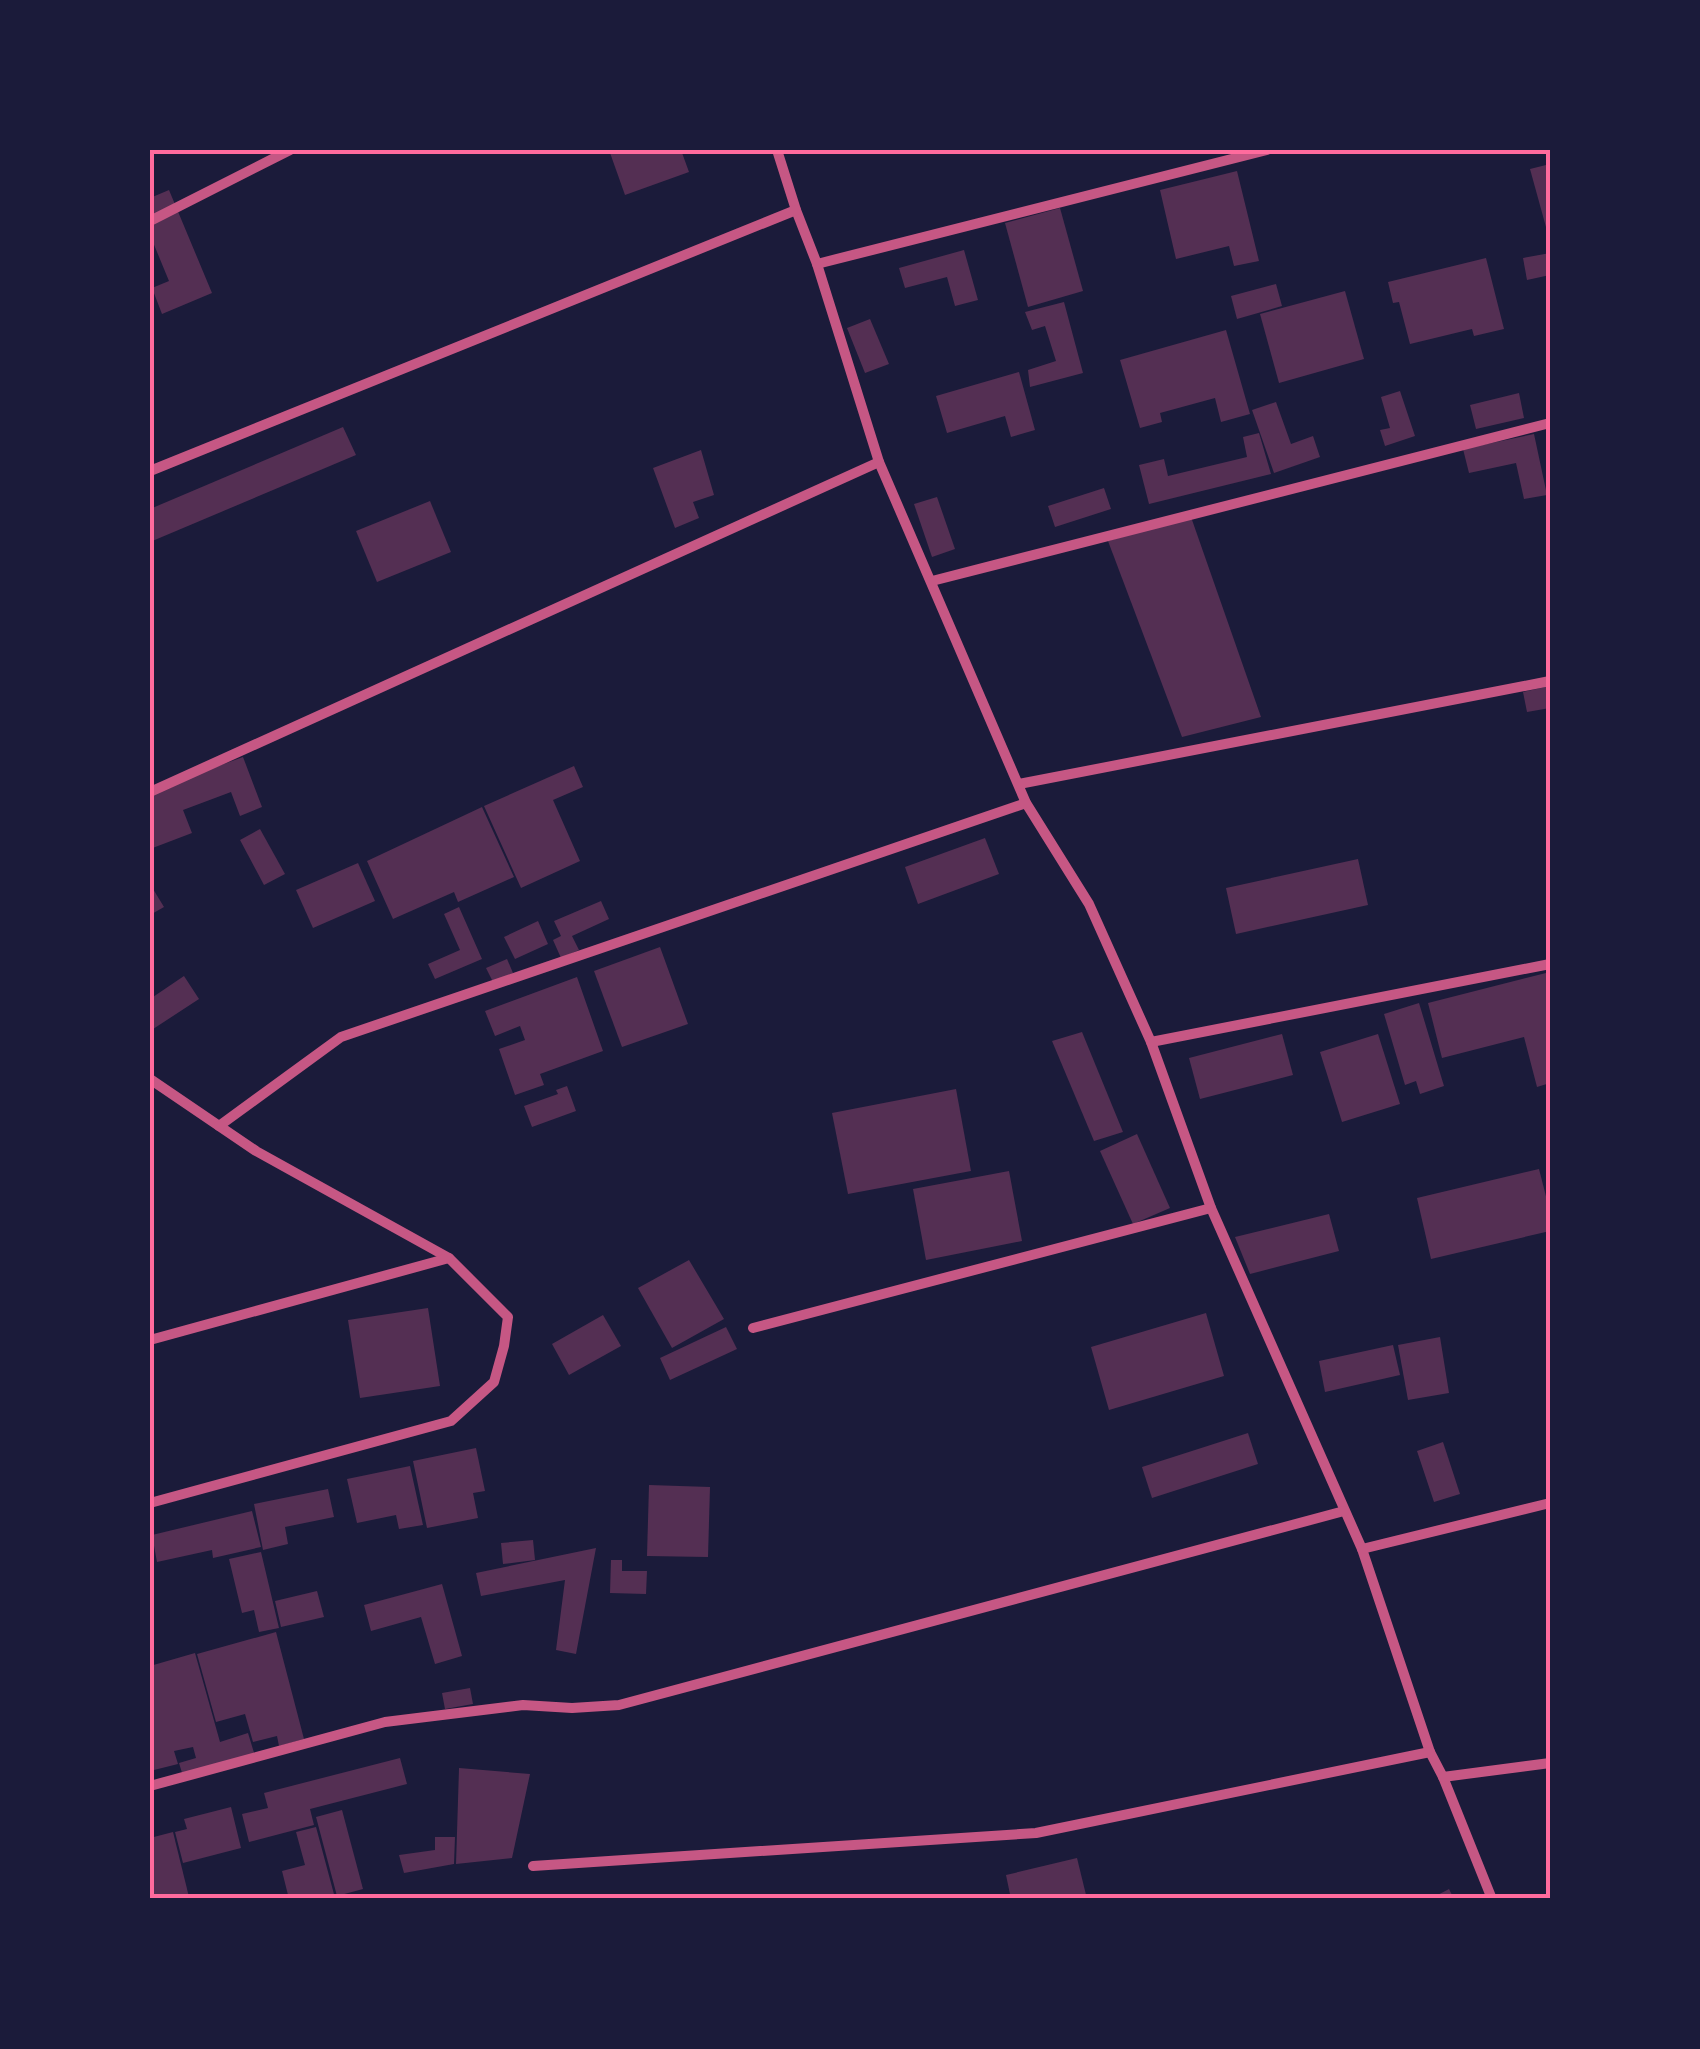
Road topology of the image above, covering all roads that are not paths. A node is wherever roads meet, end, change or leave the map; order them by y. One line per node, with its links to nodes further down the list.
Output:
1 (290, 150): 5 (street)
2 (777, 150): 4 (street)
3 (1267, 150): 6 (street)
4 (796, 210): 6 (street); 9 (street)
5 (150, 221)
6 (817, 264): 8 (street)
7 (1550, 424): 10 (street)
8 (880, 462): 10 (street); 13 (street)
9 (150, 472)
10 (932, 581): 12 (street)
11 (1550, 681): 12 (street)
12 (1019, 784): 14 (street)
13 (150, 792)
14 (1026, 803): 16 (street); 18 (street)
15 (1550, 964): 16 (street)
16 (1151, 1042): 19 (street)
17 (150, 1078): 18 (street)
18 (219, 1126): 20 (street)
19 (1211, 1208): 21 (street); 25 (street)
20 (449, 1258): 22 (street); 23 (street)
21 (753, 1328)
22 (150, 1340)
23 (150, 1502)
24 (1550, 1504): 26 (street)
25 (1344, 1511): 26 (street); 30 (street)
26 (1362, 1549): 27 (street)
27 (1430, 1752): 29 (street); 31 (street)
28 (1550, 1763): 29 (street)
29 (1443, 1777): 32 (street)
30 (150, 1786)
31 (533, 1866)
32 (1492, 1899)

